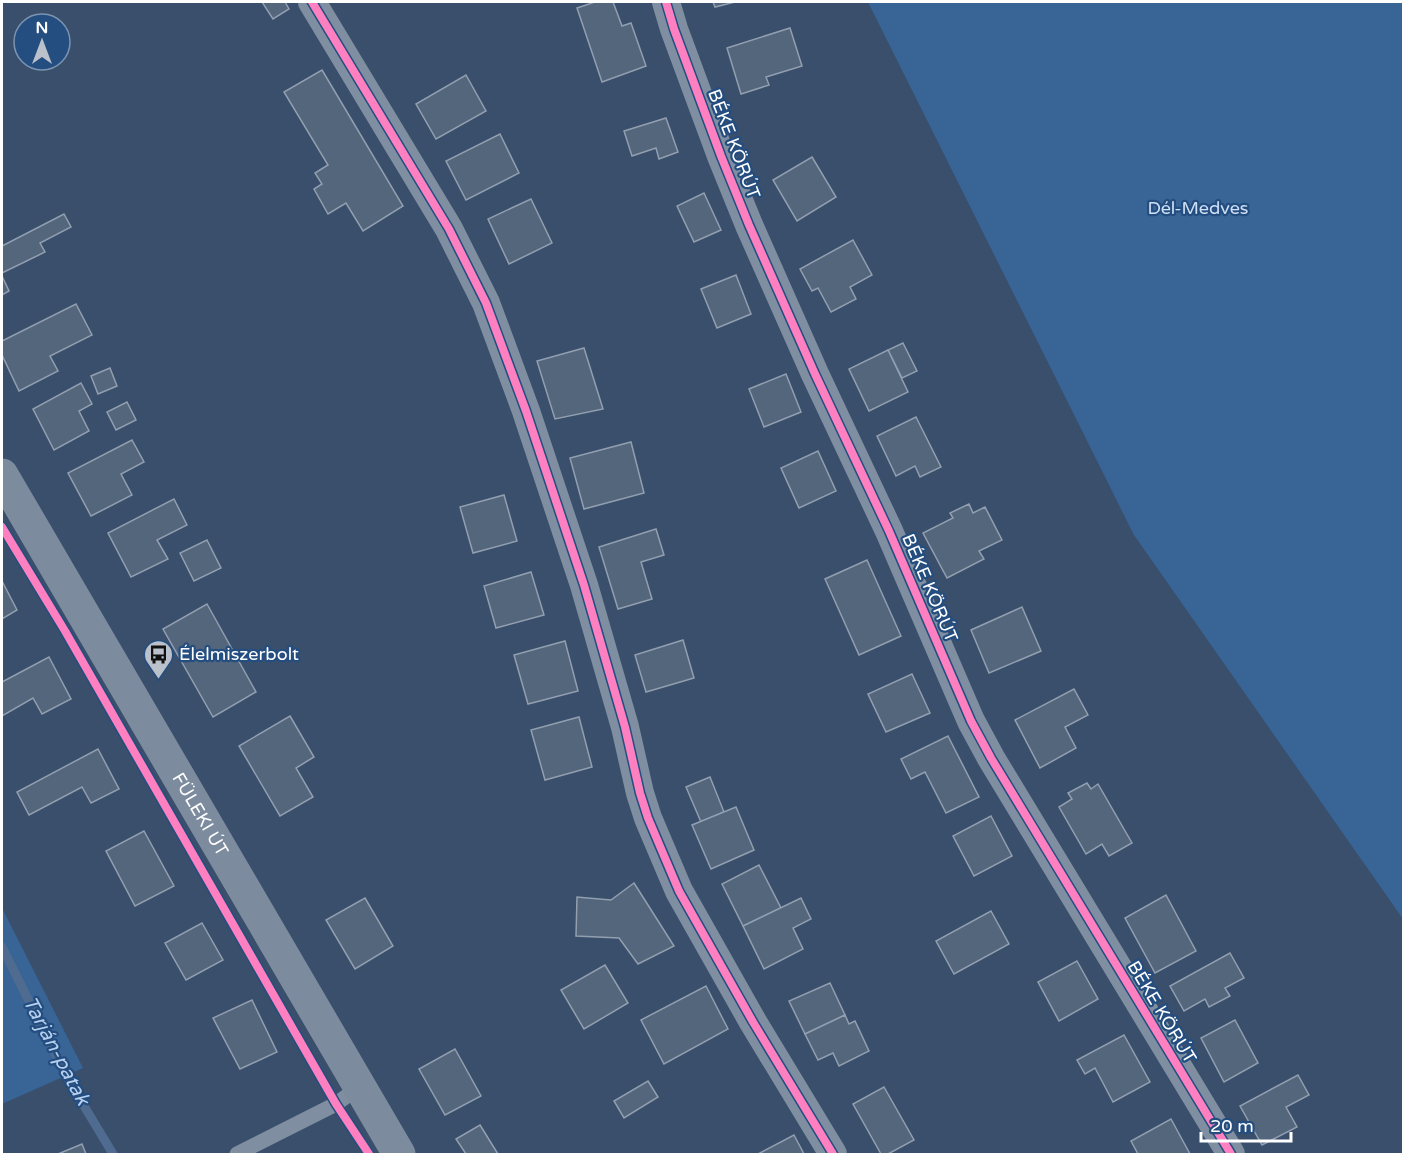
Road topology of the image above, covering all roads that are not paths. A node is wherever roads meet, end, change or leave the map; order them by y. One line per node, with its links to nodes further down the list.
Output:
1 (312, 2): 7 (street)
2 (666, 2): 8 (street, BÉKE KÖRÚT)
3 (2, 475): 4 (main road, FÜLEKI ÚT)
4 (359, 1087): 5 (lane); 6 (main road, FÜLEKI ÚT)
5 (237, 1155)
6 (399, 1155)
7 (833, 1155)
8 (1231, 1155)

